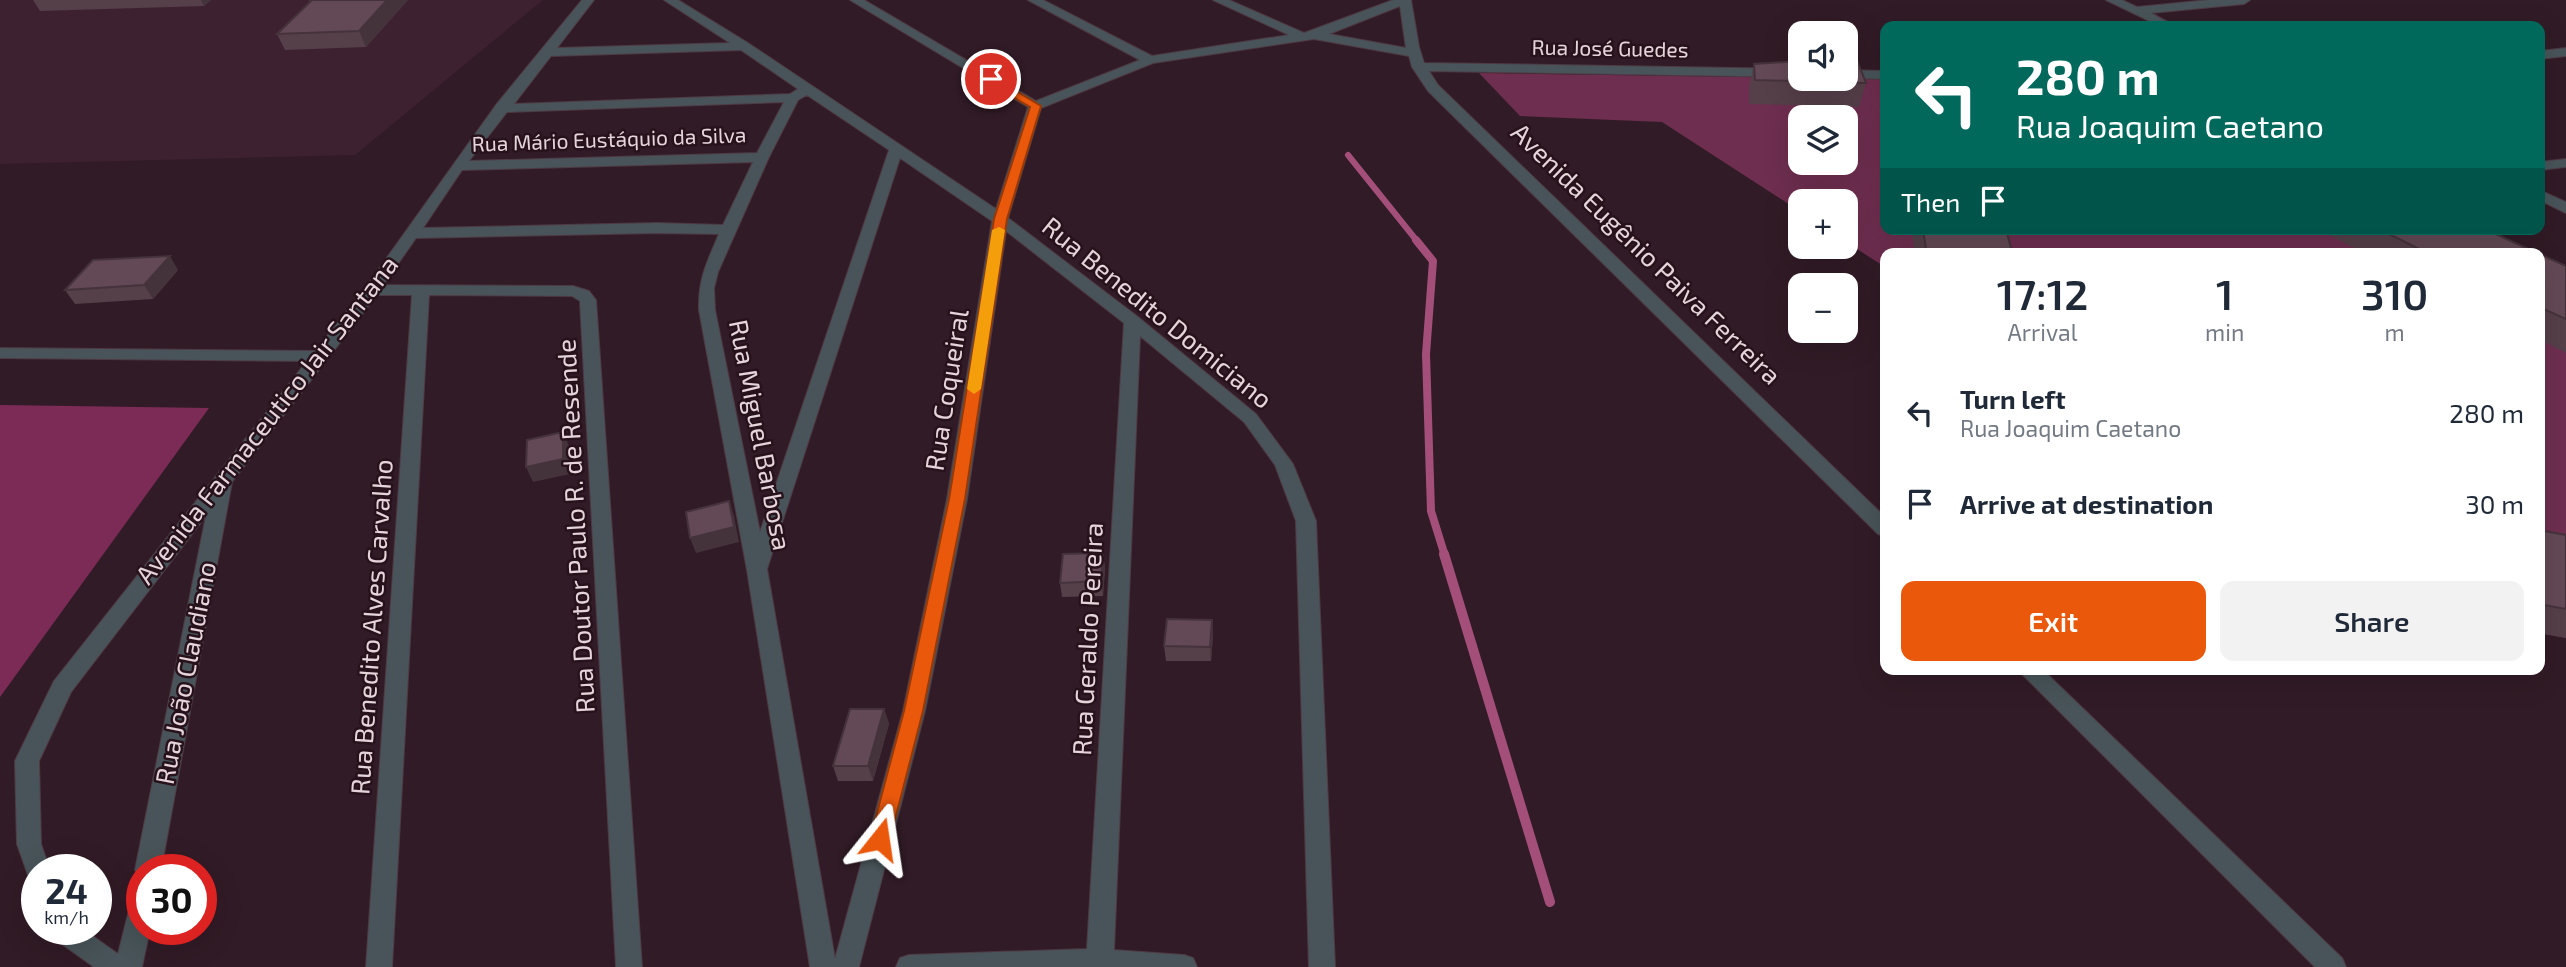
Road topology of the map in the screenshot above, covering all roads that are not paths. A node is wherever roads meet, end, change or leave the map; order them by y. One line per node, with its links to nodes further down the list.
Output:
1 (588, 0): 13 (street, Avenida Farmaceutico Jair Santana)
2 (670, 0): 12 (street, Rua Benedito Domiciano)
3 (856, 0): 22 (street)
4 (1034, 0): 16 (street)
5 (1219, 0): 11 (street)
6 (1404, 0): 11 (street); 17 (street, Avenida Eugênio Paiva Ferreira)
7 (2112, 0): 9 (street)
8 (2244, 0): 9 (street)
9 (2135, 11): 10 (street)
10 (2158, 21)
11 (1310, 36): 16 (street); 17 (street)
12 (744, 46): 13 (street); 21 (street, Rua Benedito Domiciano)
13 (548, 52): 23 (street, Avenida Farmaceutico Jair Santana)
14 (2566, 52): 15 (street)
15 (2545, 54)
16 (1150, 60): 22 (street)
17 (1415, 60): 18 (street, Rua José Guedes); 40 (street, Avenida Eugênio Paiva Ferreira)
18 (1788, 74)
19 (1858, 74): 20 (street)
20 (1880, 75)
21 (800, 93): 23 (street); 24 (street, Rua Benedito Domiciano); 25 (street)
22 (1035, 106): 31 (street, Rua Coqueiral)
23 (502, 108): 28 (street, Avenida Farmaceutico Jair Santana)
24 (896, 149): 31 (street, Rua Benedito Domiciano); 41 (street)
25 (762, 157): 28 (street, Rua Mário Eustáquio da Silva); 32 (street)
26 (2566, 163): 27 (street)
27 (2545, 165)
28 (457, 166): 33 (street, Avenida Farmaceutico Jair Santana)
29 (2545, 197): 30 (street)
30 (2566, 208)
31 (1000, 219): 36 (street, Rua Benedito Domiciano); 53 (street, Rua Coqueiral)
32 (729, 230): 33 (street); 41 (street, Rua Miguel Barbosa)
33 (412, 233): 34 (street, Avenida Farmaceutico Jair Santana)
34 (372, 290): 35 (street, Rua Doutor Paulo R. de Resende); 38 (street, Avenida Farmaceutico Jair Santana)
35 (421, 290): 50 (street, Rua Benedito Alves Carvalho); 51 (street, Rua Doutor Paulo R. de Resende)
36 (1132, 321): 47 (street, Rua Geraldo Pereira); 56 (street, Rua Benedito Domiciano)
37 (0, 353): 38 (street)
38 (318, 356): 39 (street, Avenida Farmaceutico Jair Santana)
39 (223, 477): 43 (street, Avenida Farmaceutico Jair Santana); 44 (street, Rua João Claudiano)
40 (1880, 524)
41 (757, 570): 52 (street, Rua Miguel Barbosa)
42 (2034, 675): 57 (street)
43 (32, 854)
44 (151, 854)
45 (84, 945): 48 (street)
46 (133, 945): 49 (street)
47 (1100, 961): 54 (street); 55 (street)
48 (116, 967)
49 (129, 967)
50 (379, 967)
51 (629, 967)
52 (822, 967)
53 (846, 967)
54 (909, 967)
55 (1184, 967)
56 (1322, 967)
57 (2333, 967)

